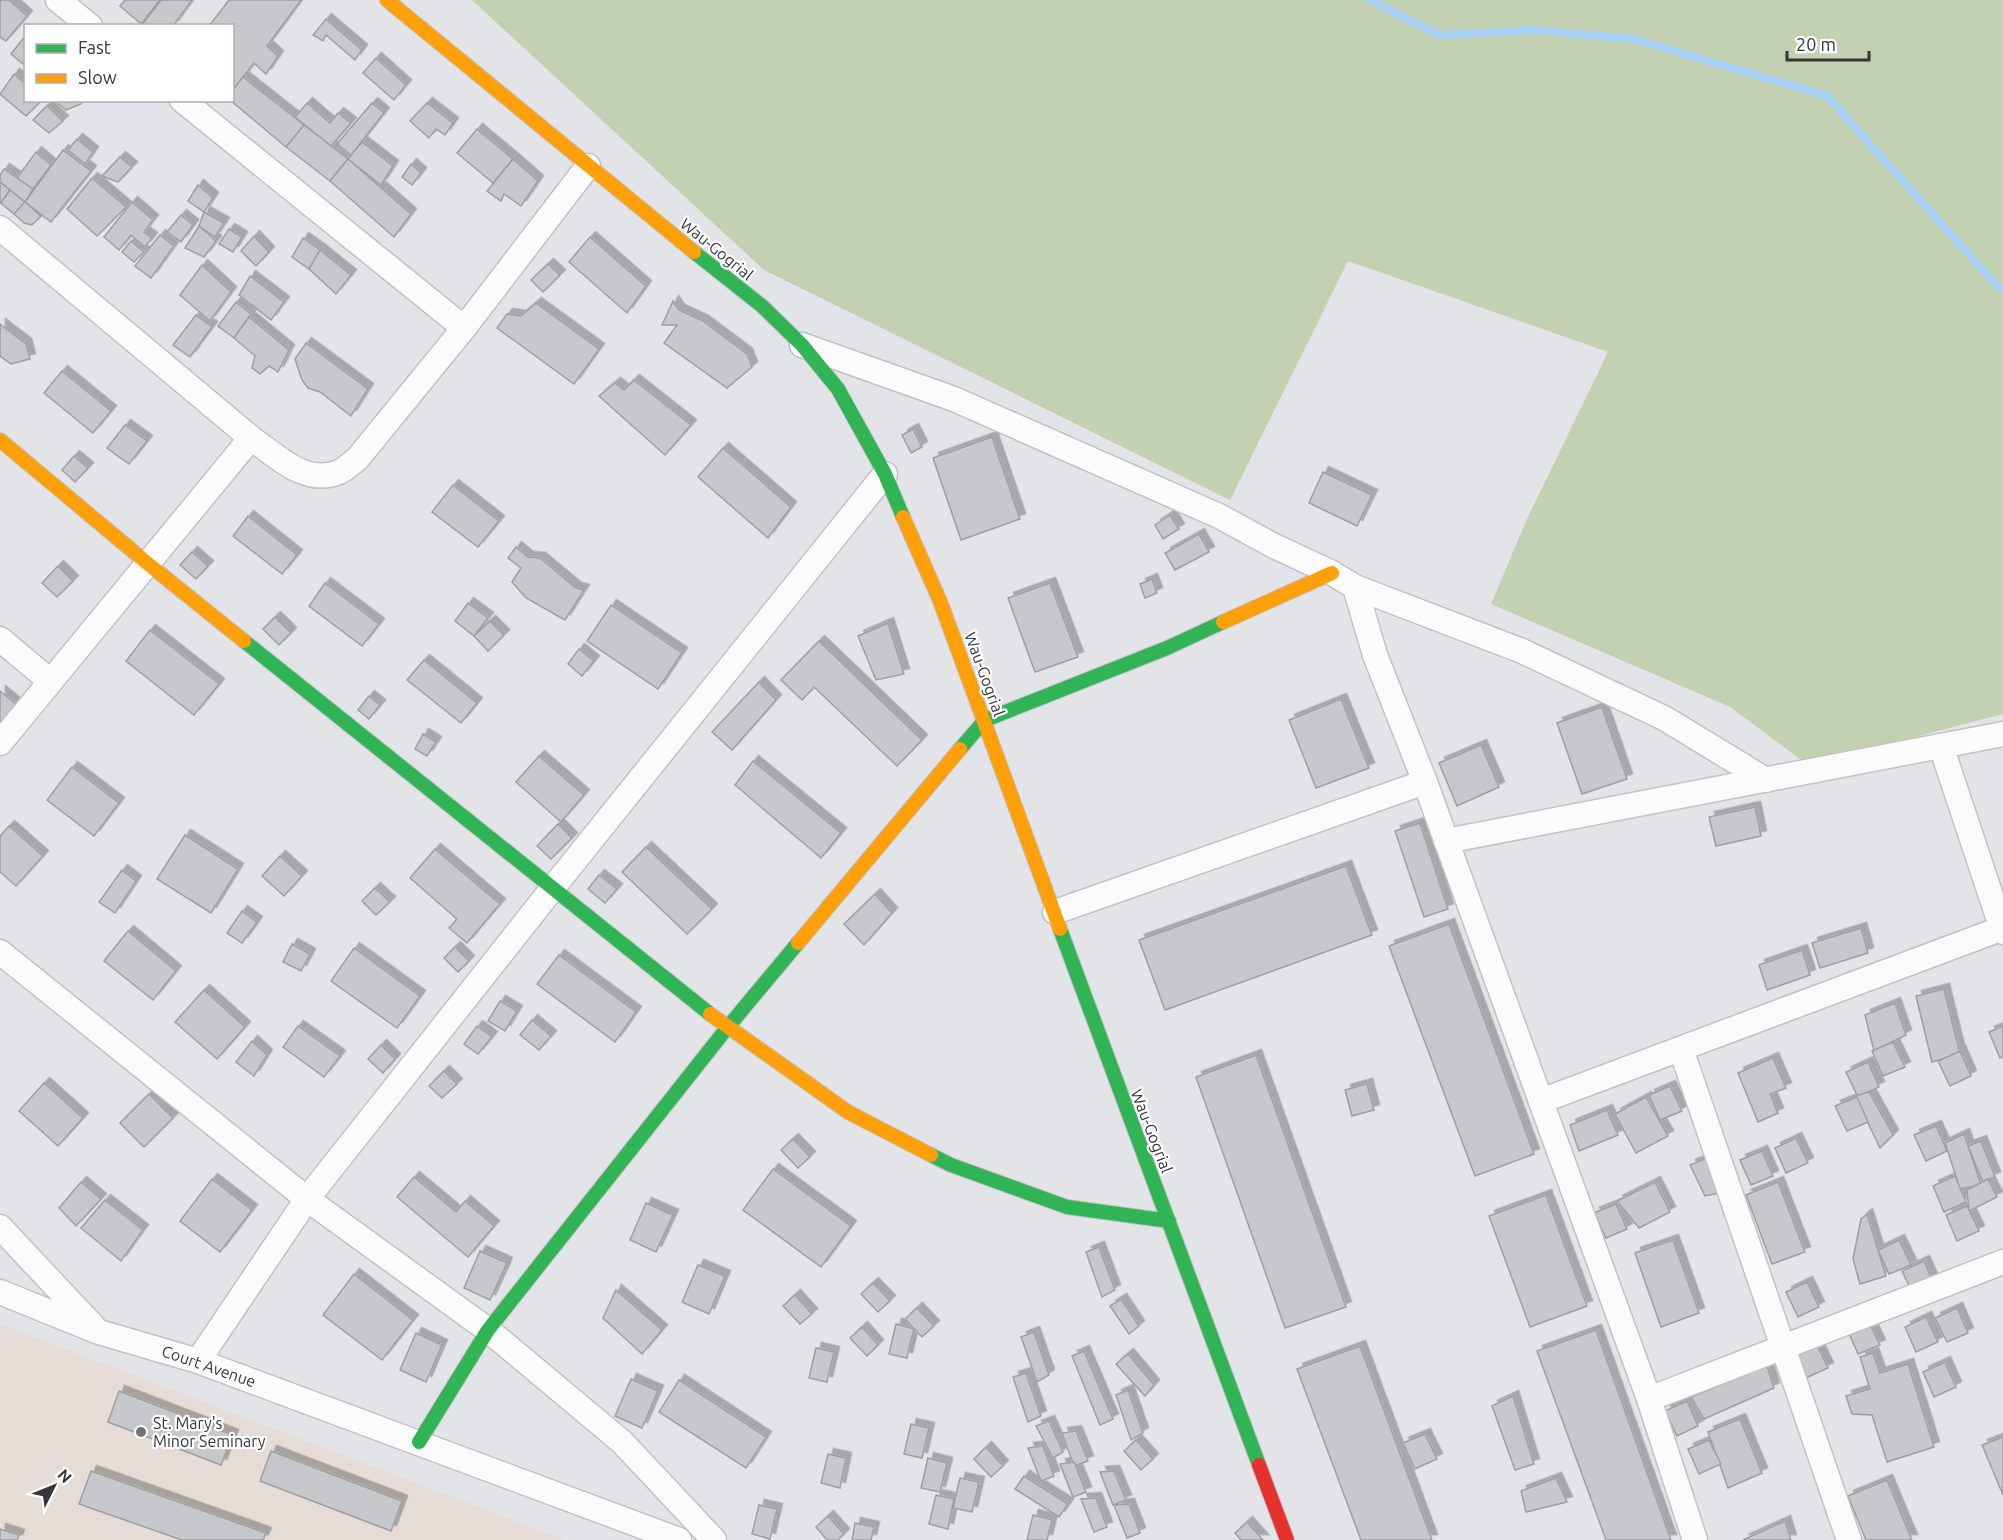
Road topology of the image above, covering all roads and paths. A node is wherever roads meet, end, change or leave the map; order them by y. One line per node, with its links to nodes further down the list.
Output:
1 (58, 0): 3 (street)
2 (387, 0): 5 (street, Wau-Gogrial)
3 (88, 24)
4 (184, 102): 7 (street)
5 (588, 166): 7 (street); 8 (street, Wau-Gogrial)
6 (0, 228): 9 (street)
7 (464, 328): 9 (street)
8 (802, 345): 11 (street, Wau-Gogrial); 13 (street)
9 (251, 438): 12 (street)
10 (0, 440): 12 (street)
11 (885, 474): 17 (street, Wau-Gogrial); 24 (street)
12 (147, 563): 16 (street); 24 (street)
13 (1332, 573): 14 (street); 17 (street)
14 (1355, 587): 21 (street); 22 (street)
15 (0, 639): 16 (street)
16 (50, 681): 19 (street)
17 (985, 720): 25 (street, Wau-Gogrial); 28 (street)
18 (2003, 734): 20 (street)
19 (0, 743)
20 (1941, 746): 21 (street); 26 (street)
21 (1766, 780): 23 (street)
22 (1425, 782): 23 (street); 25 (street)
23 (1446, 841): 30 (street)
24 (552, 889): 28 (street); 31 (street)
25 (1055, 912): 32 (street, Wau-Gogrial)
26 (2002, 929): 29 (street)
27 (0, 952): 31 (street)
28 (727, 1028): 32 (street); 36 (street)
29 (1681, 1048): 30 (street); 38 (street)
30 (1541, 1101): 40 (street)
31 (307, 1199): 36 (street); 39 (street)
32 (1169, 1221): 44 (street, Wau-Gogrial)
33 (0, 1227): 37 (street)
34 (2003, 1262): 38 (street)
35 (0, 1292): 37 (street, Court Avenue)
36 (488, 1330): 41 (street); 43 (street)
37 (99, 1332): 39 (street, Court Avenue)
38 (1784, 1346): 40 (street); 46 (street)
39 (198, 1361): 41 (street, Court Avenue)
40 (1649, 1399): 45 (street)
41 (419, 1442): 42 (street, Court Avenue)
42 (679, 1540)
43 (714, 1540)
44 (1287, 1540)
45 (1695, 1540)
46 (1849, 1540)

